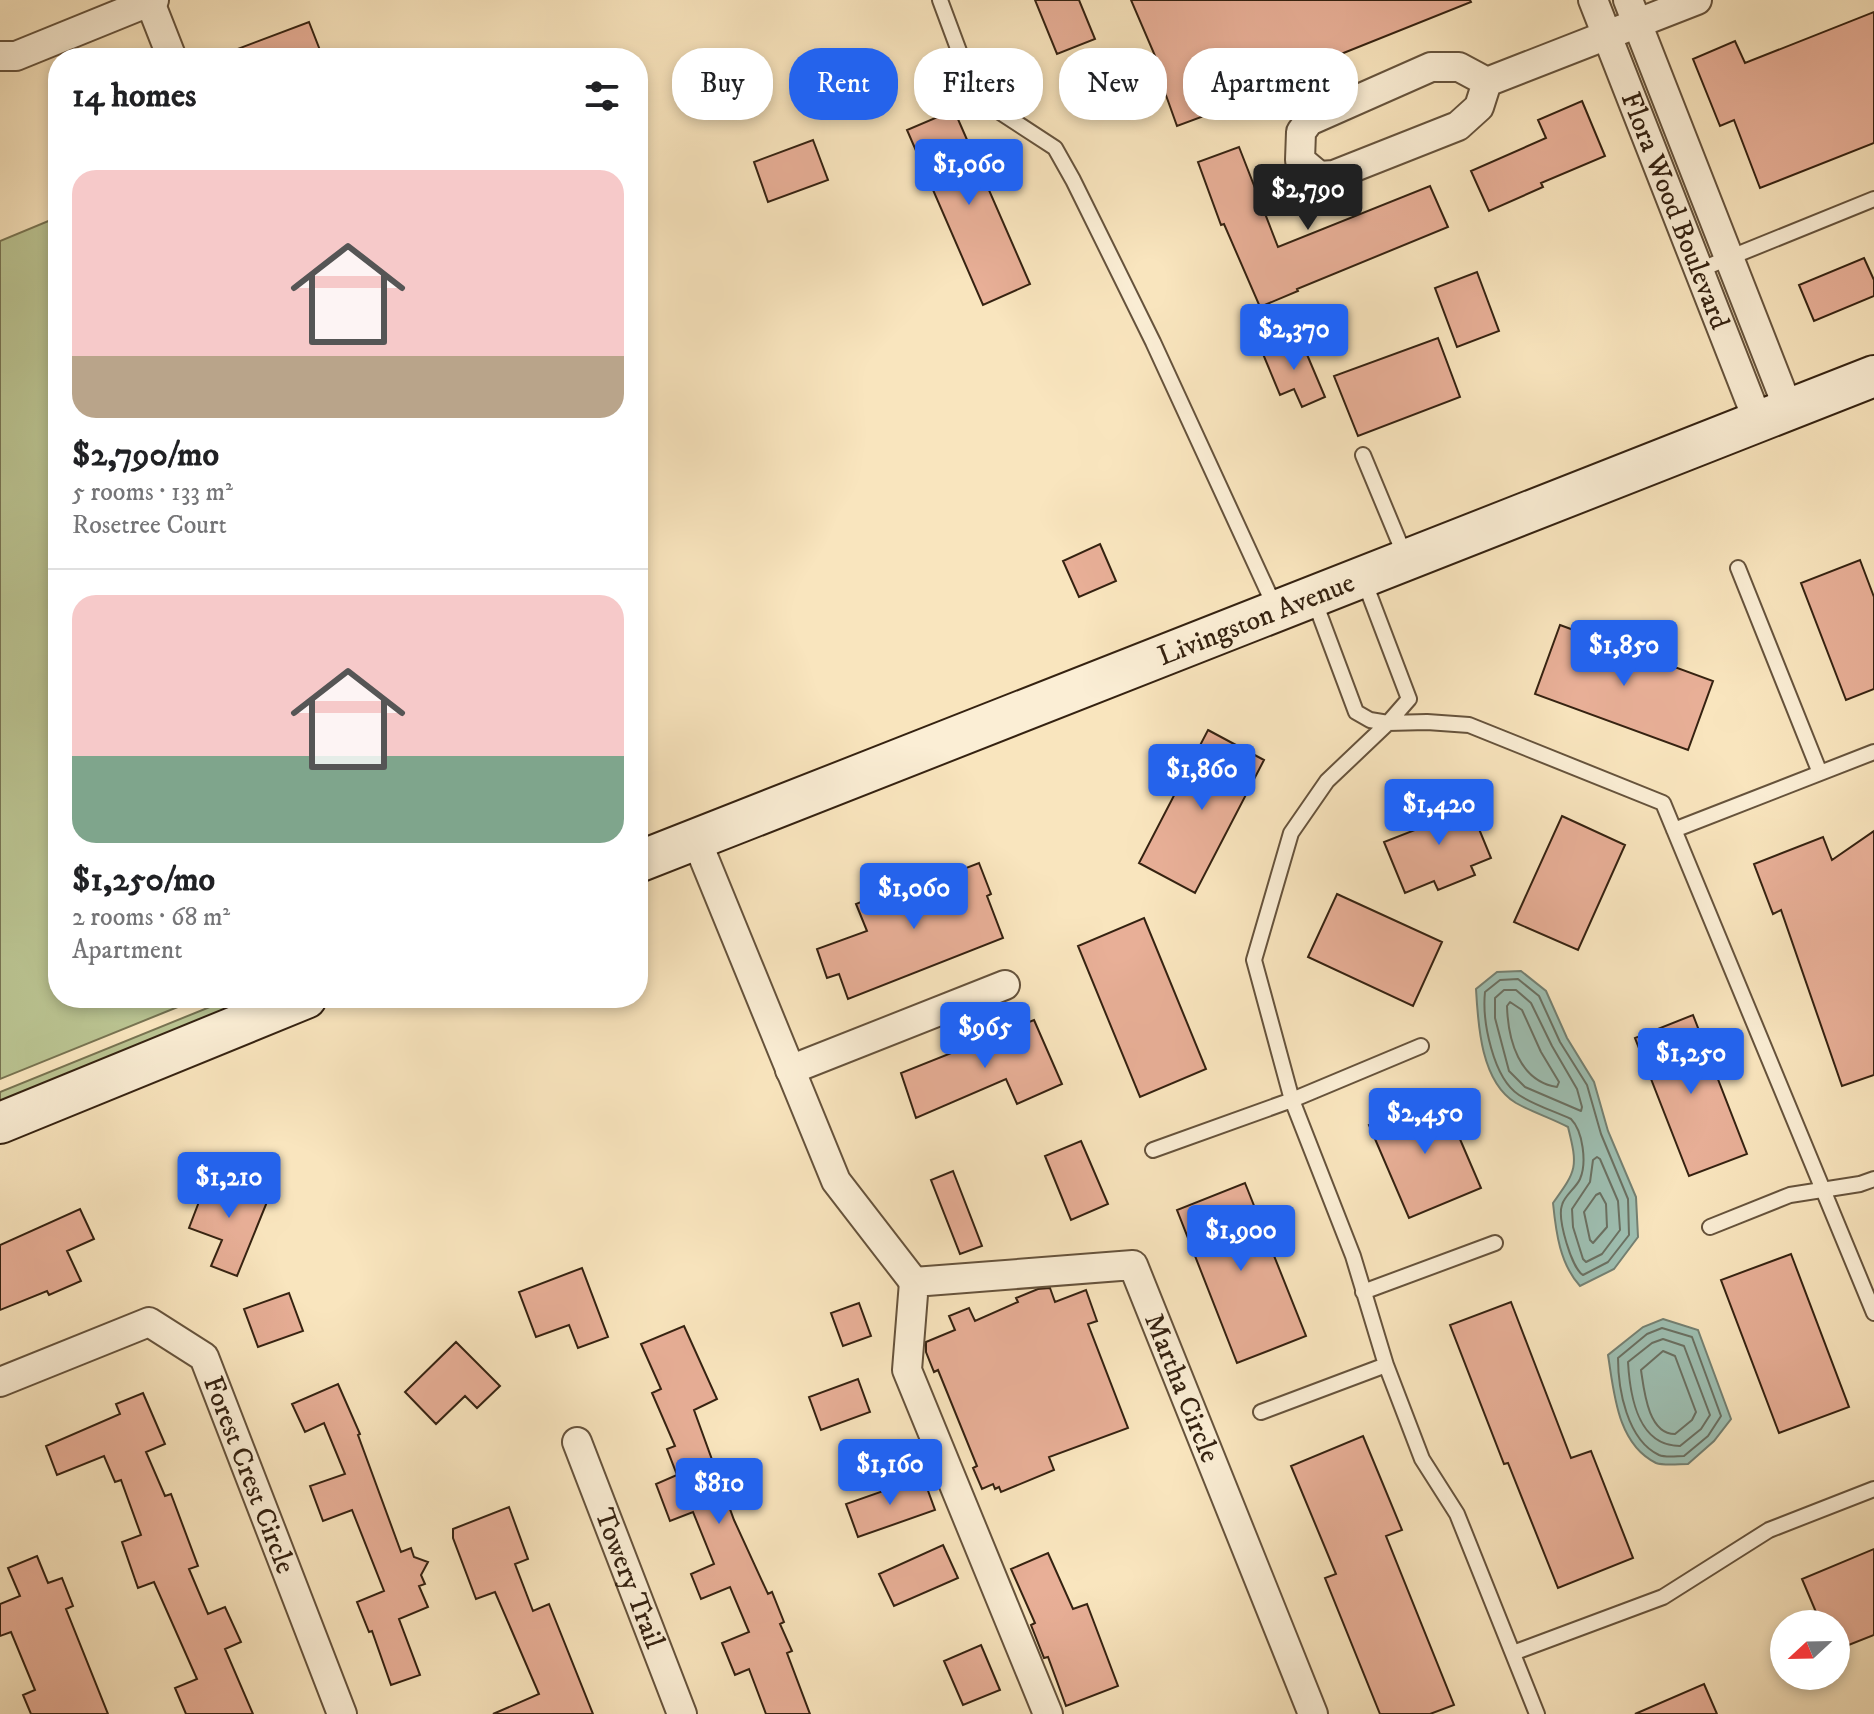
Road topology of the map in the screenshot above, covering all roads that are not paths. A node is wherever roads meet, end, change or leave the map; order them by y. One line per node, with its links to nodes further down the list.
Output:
1 (940, 0): 19 (lane)
2 (1593, 0): 6 (street, Flora Wood Boulevard)
3 (1697, 0): 5 (street)
4 (152, 1): 7 (street); 8 (street)
5 (1633, 12): 6 (street); 11 (street, Flora Wood Boulevard)
6 (1607, 36): 9 (street); 12 (street, Flora Wood Boulevard)
7 (168, 48)
8 (0, 56)
9 (1487, 82): 9 (street)
10 (1874, 199): 11 (lane)
11 (1730, 258): 12 (lane); 14 (street, Flora Wood Boulevard)
12 (1699, 270): 14 (street, Flora Wood Boulevard)
13 (1874, 376): 14 (street, Livingston Avenue)
14 (1773, 415): 16 (street, Livingston Avenue)
15 (1363, 455): 16 (lane)
16 (1407, 560): 18 (street, Livingston Avenue)
17 (1738, 568): 22 (lane)
18 (1363, 577): 19 (street, Livingston Avenue); 20 (lane)
19 (1295, 604): 20 (lane); 24 (street, Livingston Avenue)
20 (1388, 723): 23 (lane); 30 (lane)
21 (1874, 752): 22 (lane)
22 (1820, 773): 23 (lane)
23 (1674, 830): 34 (lane)
24 (696, 839): 25 (street, Livingston Avenue); 29 (street)
25 (648, 858)
26 (1005, 985): 29 (street)
27 (282, 1008): 31 (street)
28 (1421, 1046): 30 (lane)
29 (790, 1070): 37 (street)
30 (1292, 1100): 32 (lane); 38 (lane)
31 (0, 1123)
32 (1153, 1150)
33 (1874, 1179): 34 (lane)
34 (1823, 1189): 35 (lane); 39 (lane)
35 (1710, 1227)
36 (1495, 1243): 38 (lane)
37 (914, 1282): 48 (street); 49 (street, Martha Circle)
38 (1363, 1292): 40 (lane)
39 (1874, 1313)
40 (1386, 1365): 42 (lane); 45 (lane)
41 (0, 1382): 46 (street, Forest Crest Circle)
42 (1261, 1412)
43 (577, 1442): 47 (street, Towery Trail)
44 (1874, 1489): 45 (lane)
45 (1513, 1653): 50 (lane)
46 (342, 1714)
47 (682, 1714)
48 (1048, 1714)
49 (1313, 1714)
50 (1537, 1714)

